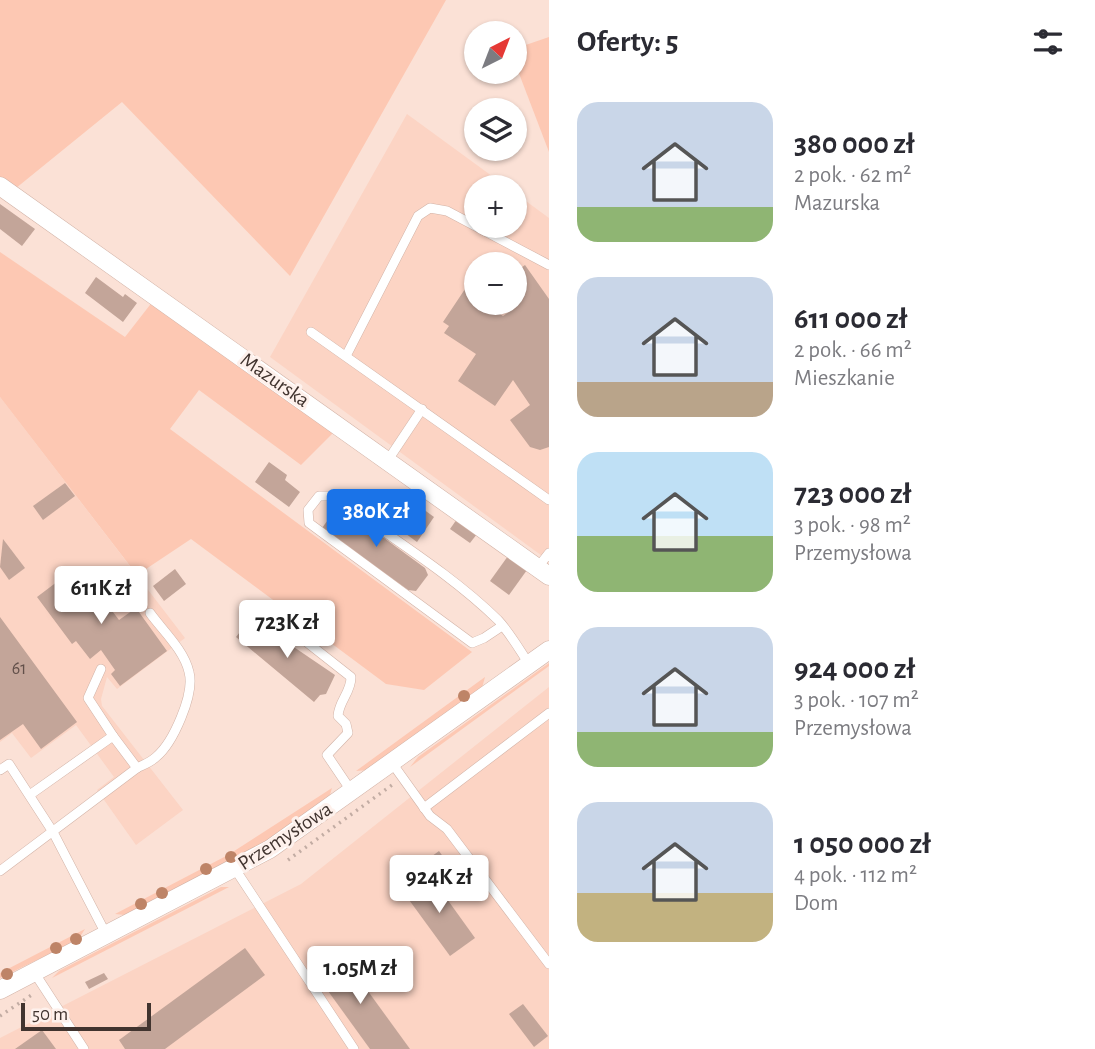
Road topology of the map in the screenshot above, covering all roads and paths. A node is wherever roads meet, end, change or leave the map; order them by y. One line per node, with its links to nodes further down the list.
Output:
1 (0, 186): 6 (street, Mazurska)
2 (549, 265): 4 (lane)
3 (311, 332): 4 (lane)
4 (345, 356): 5 (lane)
5 (422, 409): 6 (lane); 7 (lane)
6 (388, 460): 8 (street, Mazurska)
7 (549, 500)
8 (545, 566)
9 (266, 610): 20 (lane)
10 (150, 613): 18 (lane)
11 (502, 626): 11 (lane); 13 (lane)
12 (549, 650): 13 (street, Przemysłowa)
13 (529, 664): 17 (street, Przemysłowa)
14 (101, 669): 16 (lane)
15 (549, 713): 22 (lane)
16 (113, 736): 18 (lane); 21 (lane)
17 (392, 763): 20 (street, Przemysłowa); 22 (lane)
18 (137, 768): 23 (lane)
19 (0, 770): 21 (lane)
20 (352, 792): 24 (street, Przemysłowa)
21 (31, 794): 23 (lane)
22 (424, 808): 27 (lane)
23 (53, 832): 25 (lane); 26 (lane)
24 (235, 869): 26 (street, Przemysłowa); 33 (lane)
25 (0, 871)
26 (107, 936): 28 (street, Przemysłowa)
27 (549, 964)
28 (34, 972): 29 (street, Przemysłowa); 32 (lane)
29 (0, 989)
30 (35, 993): 31 (path)
31 (0, 1016)
32 (84, 1049)
33 (354, 1049)

